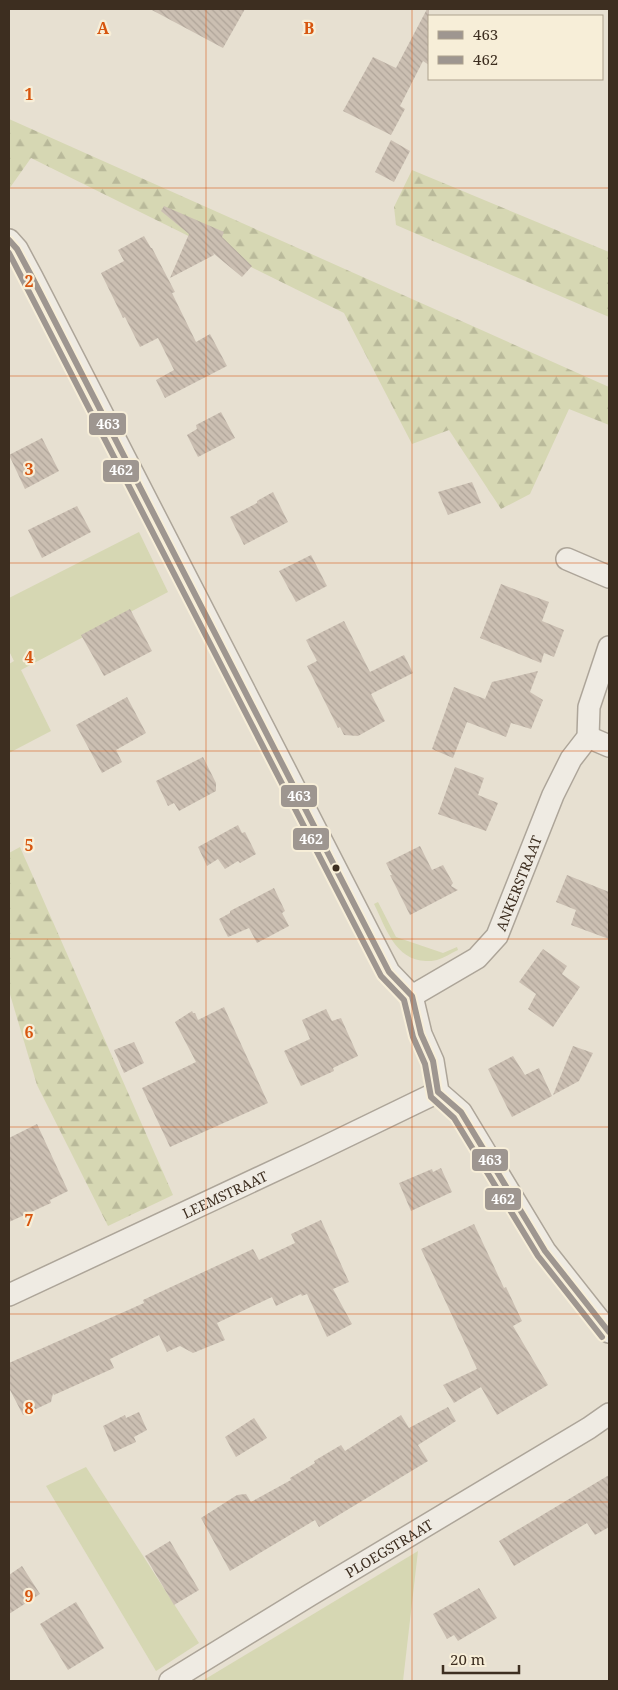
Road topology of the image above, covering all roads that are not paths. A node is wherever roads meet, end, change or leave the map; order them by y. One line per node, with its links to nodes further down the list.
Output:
1 (9, 240): 7 (street)
2 (567, 559): 3 (street)
3 (609, 577)
4 (609, 647): 5 (street)
5 (588, 737): 6 (street); 7 (street, ANKERSTRAAT)
6 (609, 746)
7 (412, 996): 8 (street)
8 (438, 1092): 9 (street, LEEMSTRAAT); 10 (street)
9 (9, 1295)
10 (609, 1332)
11 (609, 1414): 12 (street, PLOEGSTRAAT)
12 (170, 1681)

